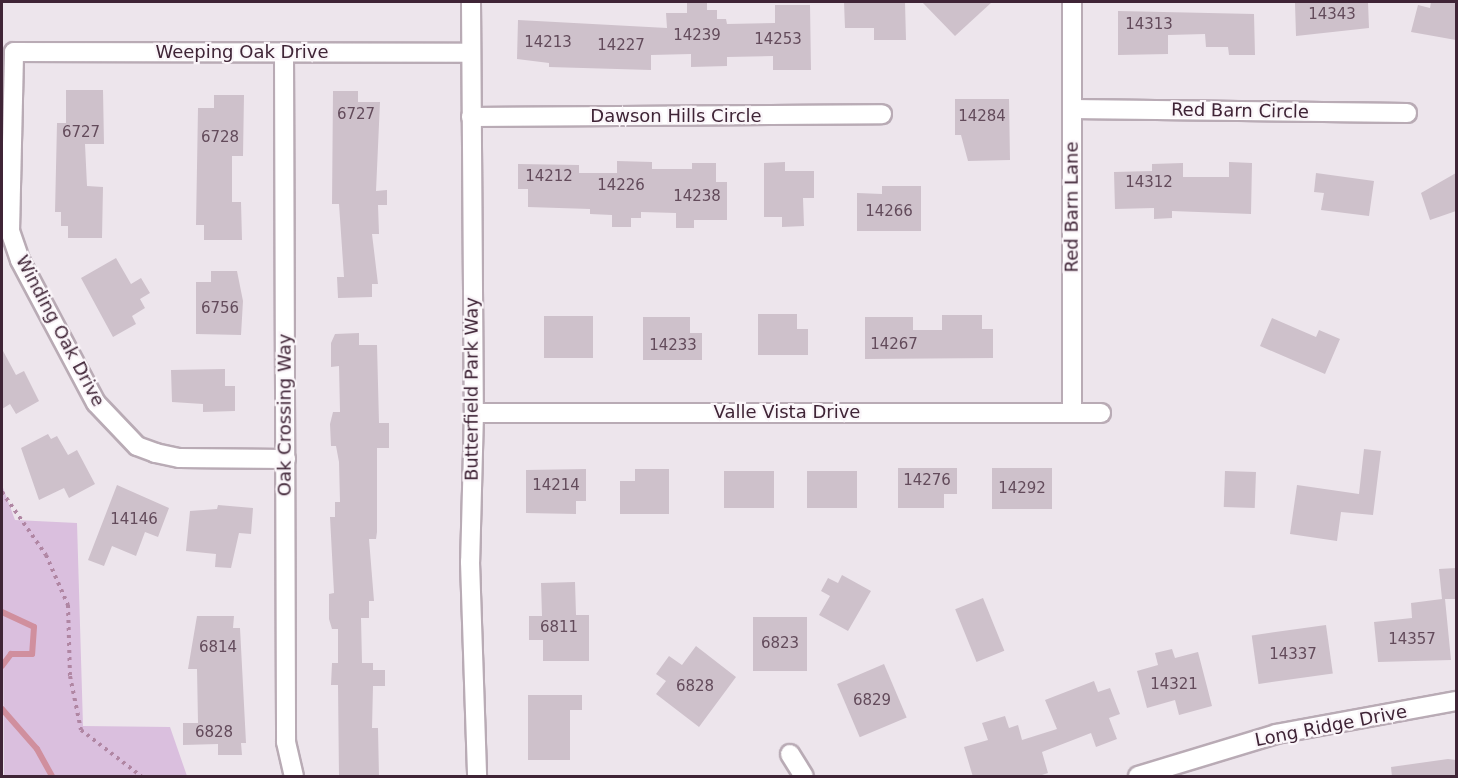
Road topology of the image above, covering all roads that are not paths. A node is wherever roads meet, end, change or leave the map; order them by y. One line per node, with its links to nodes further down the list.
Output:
1 (471, 2): 5 (street, Butterfield Park Way)
2 (1072, 2): 6 (street, Red Barn Lane)
3 (14, 52): 4 (street, Weeping Oak Drive); 13 (street, Winding Oak Drive)
4 (284, 52): 5 (street, Weeping Oak Drive); 13 (street, Oak Crossing Way)
5 (471, 53): 9 (street, Butterfield Park Way)
6 (1072, 110): 7 (street, Red Barn Circle); 10 (street, Red Barn Lane)
7 (1407, 113)
8 (882, 114): 9 (street, Dawson Hills Circle)
9 (471, 117): 11 (street, Butterfield Park Way)
10 (1072, 412): 11 (street, Valle Vista Drive); 12 (street, Valle Vista Drive)
11 (474, 413): 17 (street, Butterfield Park Way)
12 (1101, 413)
13 (286, 459): 16 (street, Oak Crossing Way)
14 (1456, 701): 19 (street, Long Ridge Drive)
15 (790, 754): 18 (street)
16 (294, 777)
17 (477, 777)
18 (804, 777)
19 (1138, 777)

